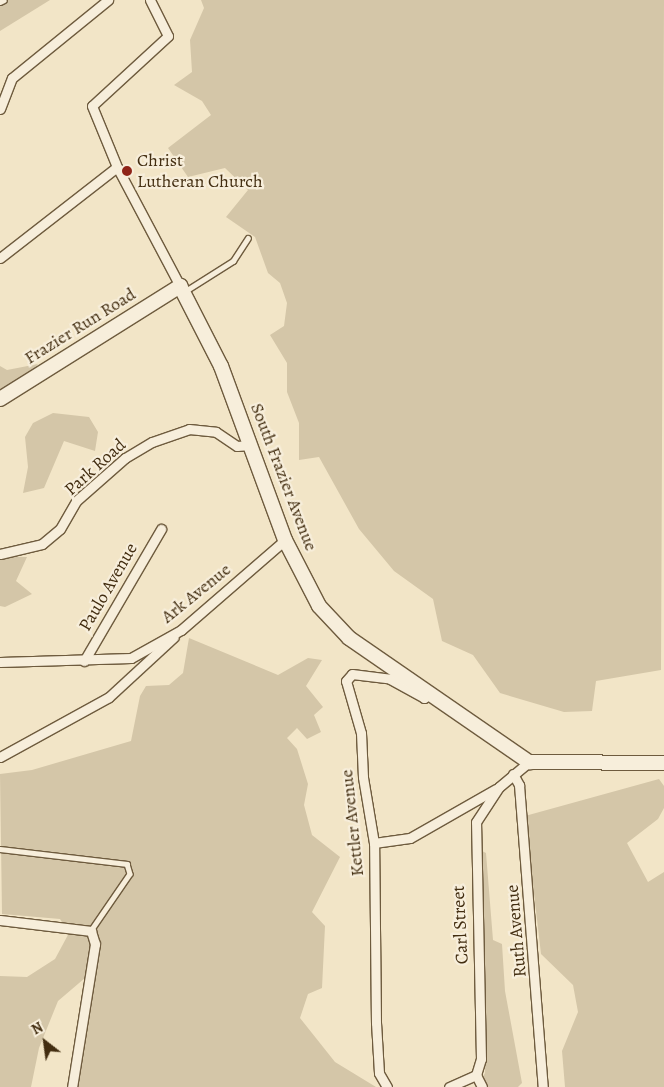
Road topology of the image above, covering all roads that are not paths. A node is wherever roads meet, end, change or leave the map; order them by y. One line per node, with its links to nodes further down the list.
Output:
1 (4, 0): 4 (lane)
2 (108, 0): 5 (street)
3 (150, 0): 6 (street)
4 (0, 2)
5 (0, 109)
6 (117, 167): 8 (street); 9 (street)
7 (248, 238): 9 (lane)
8 (0, 258)
9 (181, 289): 10 (street, Frazier Run Road); 11 (street, South Frazier Avenue)
10 (0, 399)
11 (250, 445): 13 (street, South Frazier Avenue); 14 (street, Park Road)
12 (161, 530): 17 (street, Paulo Avenue)
13 (284, 540): 15 (street, Ark Avenue); 18 (street, South Frazier Avenue)
14 (0, 554)
15 (181, 630): 17 (street, Ark Avenue); 19 (street)
16 (0, 662): 17 (street, Ark Avenue)
17 (84, 662)
18 (431, 693): 20 (street, South Frazier Avenue); 24 (street, Kettler Avenue)
19 (0, 757)
20 (529, 762): 21 (street); 22 (street, Carl Street)
21 (664, 763)
22 (513, 774): 23 (street, Carl Street); 33 (street, Ruth Avenue)
23 (499, 787): 24 (street); 28 (street, Carl Street)
24 (374, 843): 30 (street, Kettler Avenue)
25 (0, 849): 27 (lane)
26 (0, 920): 27 (street)
27 (91, 931): 29 (street)
28 (476, 1076): 31 (street); 32 (street)
29 (72, 1087)
30 (387, 1087)
31 (449, 1087)
32 (482, 1087)
33 (543, 1087)

